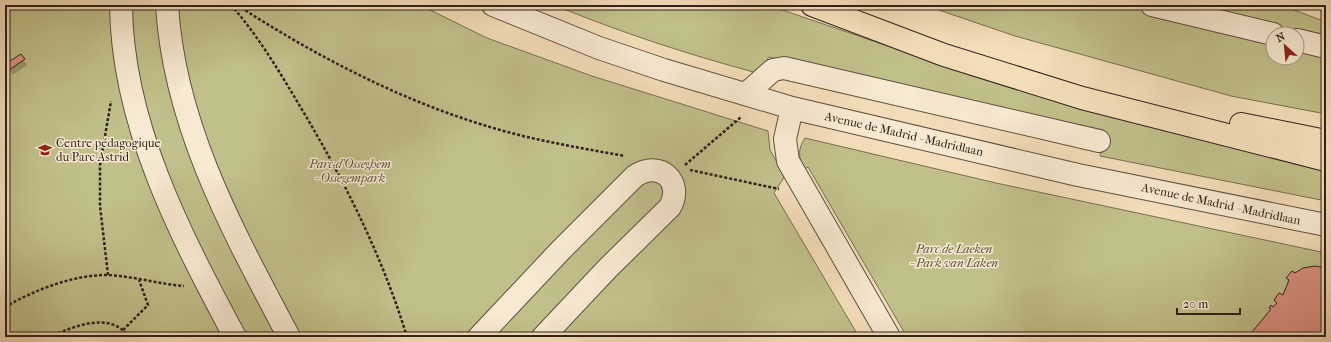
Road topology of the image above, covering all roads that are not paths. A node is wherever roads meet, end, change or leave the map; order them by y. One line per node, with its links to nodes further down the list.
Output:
1 (121, 5): 16 (street)
2 (167, 5): 17 (street)
3 (493, 5): 10 (street, Avenue de Madrid - Madridlaan)
4 (812, 5): 6 (highway)
5 (1152, 5): 7 (street)
6 (877, 29): 13 (highway); 14 (highway)
7 (1265, 32)
8 (1305, 42): 9 (street)
9 (1326, 47)
10 (746, 94): 11 (street, Avenue de Madrid - Madridlaan); 12 (street)
11 (792, 108): 15 (street, Avenue de Madrid - Madridlaan); 20 (street)
12 (1098, 141)
13 (1326, 141)
14 (1326, 160)
15 (1326, 225)
16 (235, 337)
17 (290, 337)
18 (479, 337): 19 (street)
19 (544, 337)
20 (889, 337)

